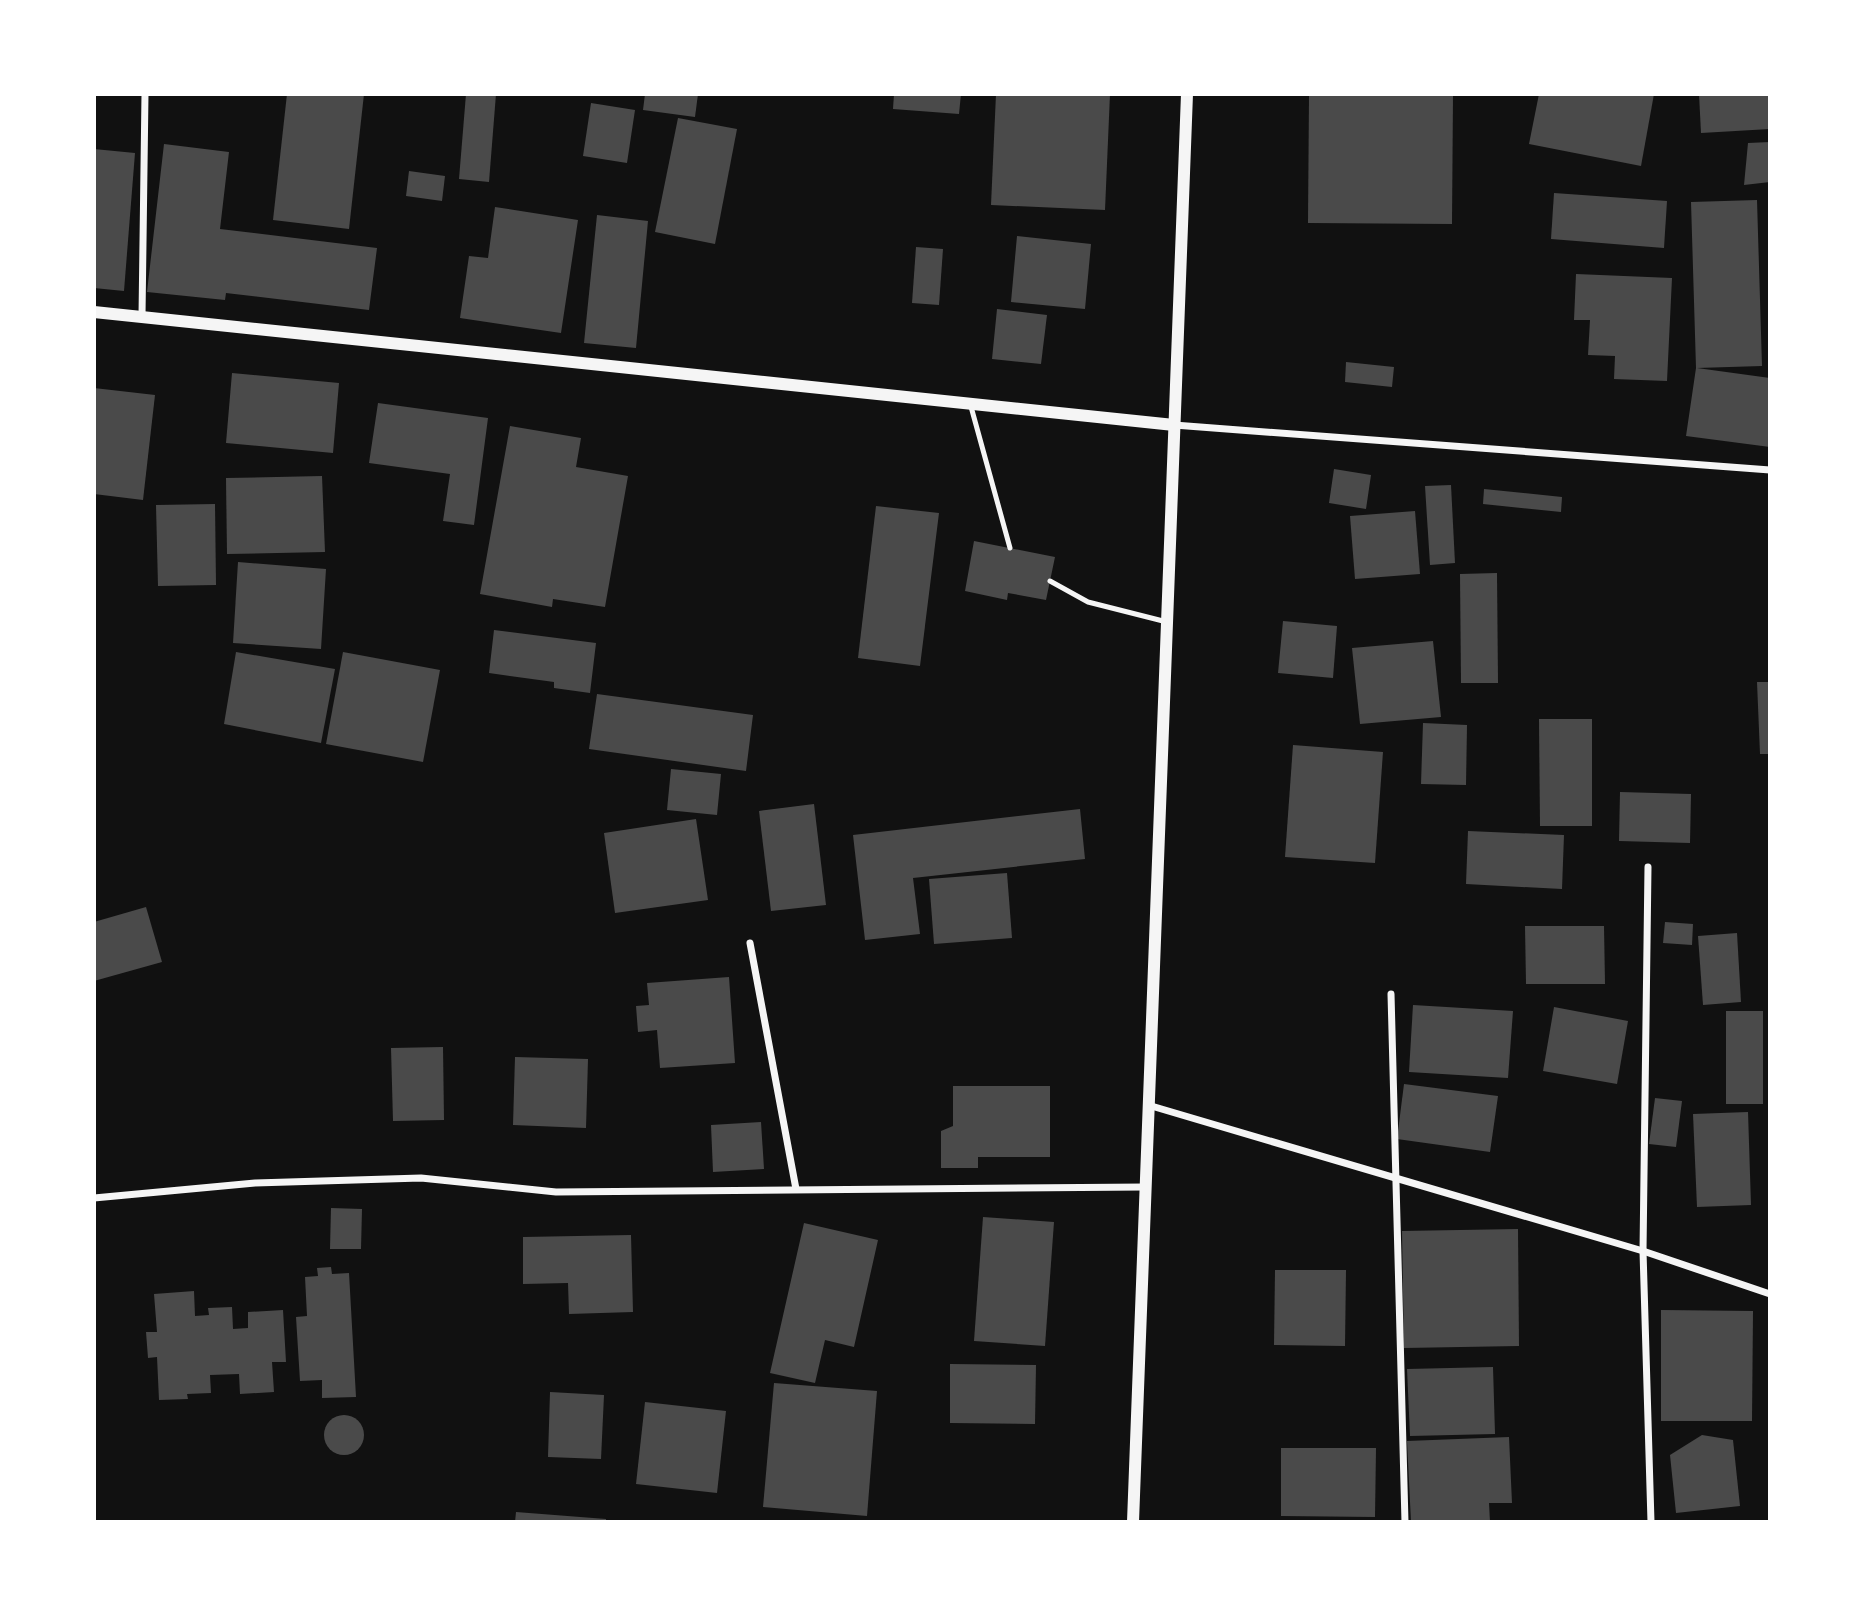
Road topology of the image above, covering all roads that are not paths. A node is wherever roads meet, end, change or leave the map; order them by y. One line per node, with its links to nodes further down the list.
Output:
1 (145, 94): 4 (street)
2 (1187, 94): 6 (street)
3 (94, 312): 4 (street)
4 (142, 316): 5 (street)
5 (970, 403): 6 (street); 8 (lane)
6 (1174, 425): 7 (street); 10 (street)
7 (1769, 470)
8 (1010, 548)
9 (1050, 580): 10 (lane)
10 (1167, 622): 14 (street)
11 (1648, 867): 19 (street)
12 (750, 943): 17 (street)
13 (1391, 994): 15 (street)
14 (1147, 1105): 15 (street); 16 (street)
15 (1395, 1177): 19 (street); 22 (street)
16 (1144, 1187): 17 (street); 21 (street)
17 (796, 1189): 18 (street)
18 (94, 1198)
19 (1643, 1251): 20 (street); 23 (street)
20 (1769, 1294)
21 (1133, 1521)
22 (1405, 1521)
23 (1651, 1521)

